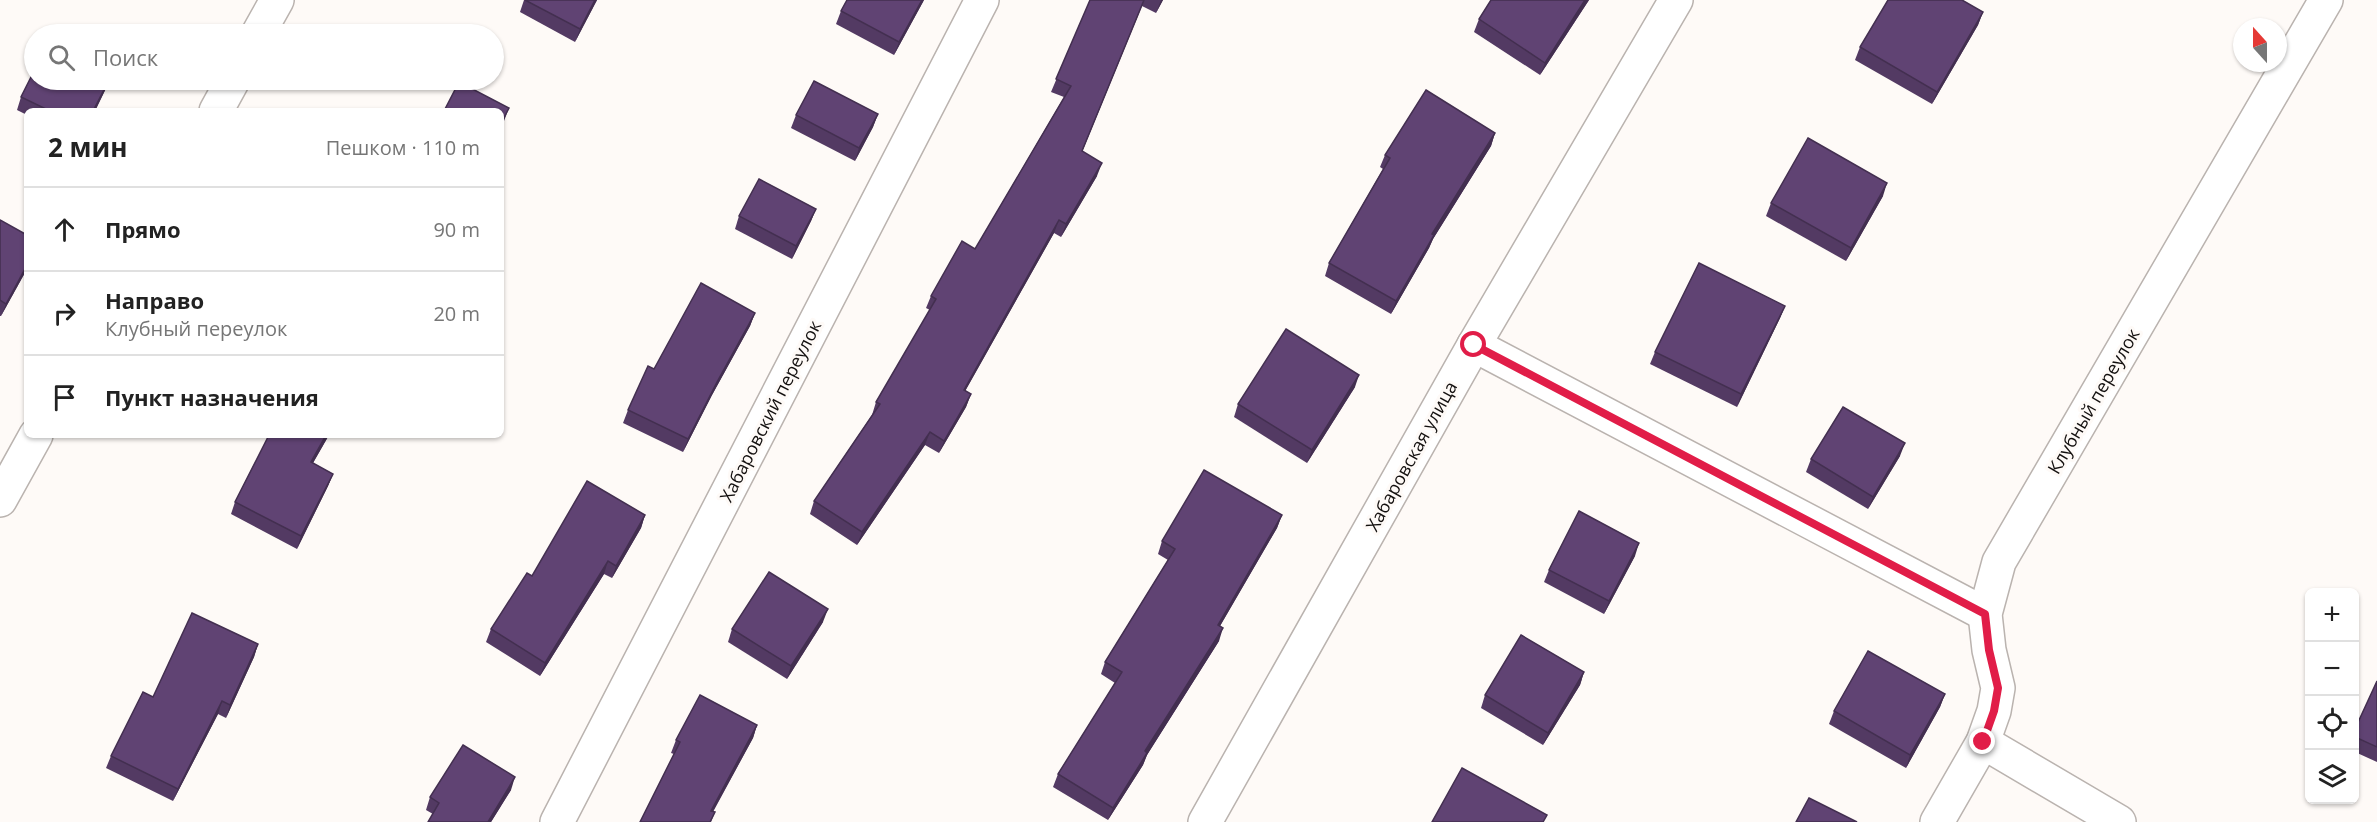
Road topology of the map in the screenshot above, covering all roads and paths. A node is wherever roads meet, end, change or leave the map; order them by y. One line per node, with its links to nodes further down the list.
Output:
1 (277, 0): 5 (street)
2 (982, 0): 13 (street, Хабаровский переулок)
3 (1676, 0): 8 (street, Хабаровская улица)
4 (2326, 0): 11 (street, Клубный переулок)
5 (264, 24)
6 (228, 90): 7 (street)
7 (218, 108)
8 (1474, 345): 11 (street); 14 (street, Хабаровская улица)
9 (34, 438): 10 (street)
10 (0, 500)
11 (1985, 614): 12 (street, Клубный переулок)
12 (1983, 742): 15 (street, Клубный переулок); 16 (street)
13 (558, 822)
14 (1205, 822)
15 (1937, 822)
16 (2119, 822)

